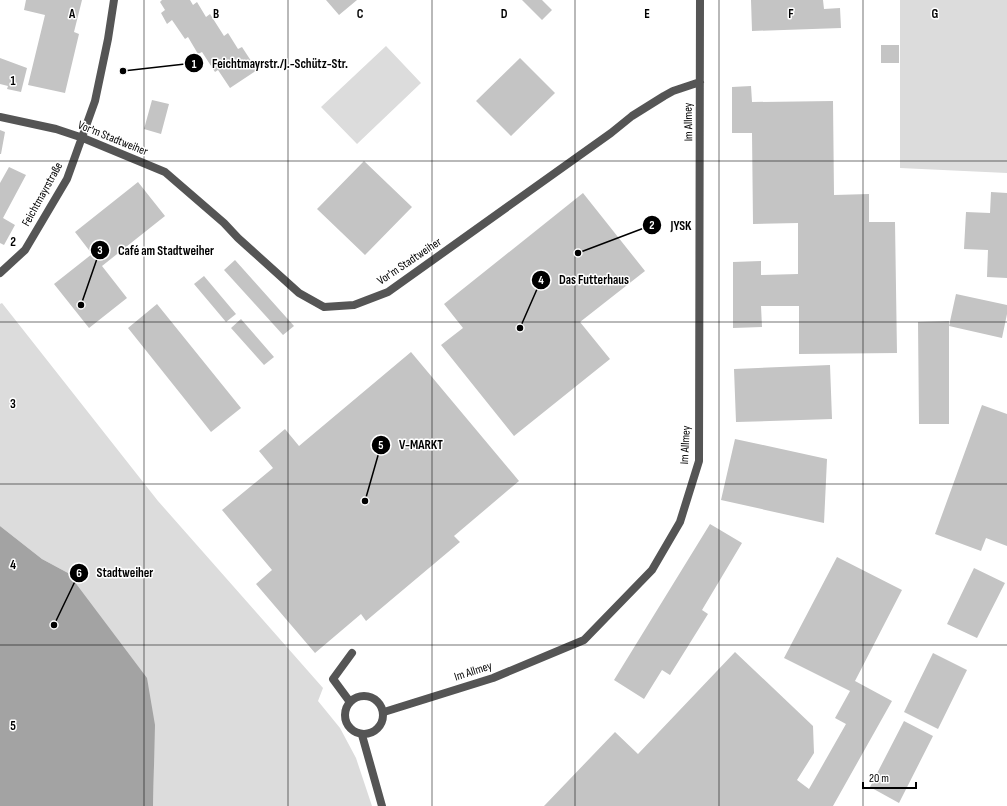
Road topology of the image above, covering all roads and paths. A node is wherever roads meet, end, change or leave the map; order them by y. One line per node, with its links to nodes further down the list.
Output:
1 (114, 0): 5 (street, Feichtmayrstraße)
2 (700, 0): 3 (street, Im Allmey)
3 (700, 82): 5 (street, Vor'm Stadtweiher); 9 (street, Im Allmey)
4 (0, 117): 5 (street, Vor'm Stadtweiher)
5 (83, 138): 6 (street, Feichtmayrstraße)
6 (0, 273)
7 (352, 653): 8 (street)
8 (350, 702): 9 (street); 10 (street)
9 (384, 712): 10 (street)
10 (362, 734): 11 (street)
11 (382, 806)

